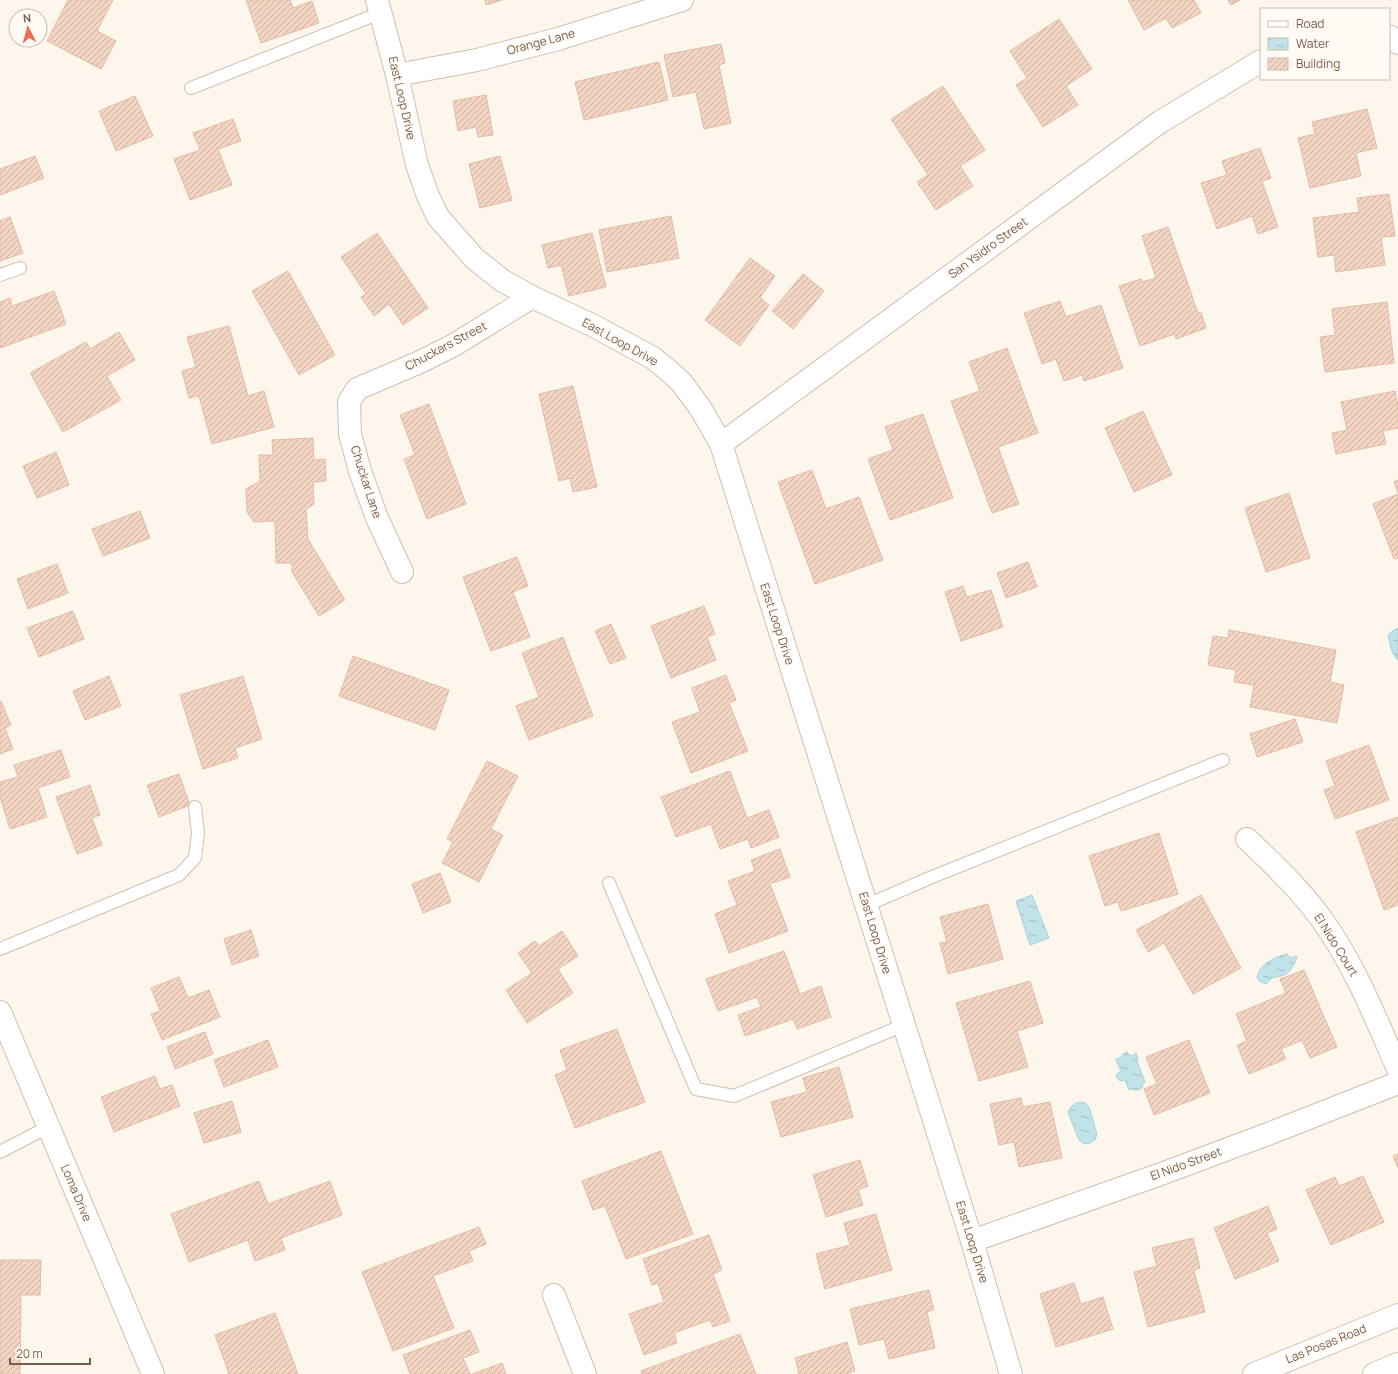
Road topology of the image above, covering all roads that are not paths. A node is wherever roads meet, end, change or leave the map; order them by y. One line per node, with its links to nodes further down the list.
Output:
1 (682, 0): 6 (street, Orange Lane)
2 (379, 6): 6 (street, East Loop Drive); 7 (lane)
3 (1390, 37): 4 (street)
4 (1398, 43)
5 (1260, 62): 12 (street, San Ysidro Street)
6 (397, 75): 10 (street, East Loop Drive)
7 (191, 88)
8 (20, 268): 9 (lane)
9 (0, 275)
10 (532, 297): 11 (street, Chuckars Street); 12 (street, East Loop Drive)
11 (357, 389): 13 (street, Chuckar Lane)
12 (721, 444): 18 (street, East Loop Drive)
13 (402, 572)
14 (1223, 760): 18 (lane)
15 (195, 807): 19 (lane)
16 (1246, 839): 22 (street, El Nido Court)
17 (608, 883): 21 (lane)
18 (867, 905): 21 (street, East Loop Drive)
19 (0, 949)
20 (0, 1012): 24 (street, Loma Drive)
21 (904, 1025): 26 (street, East Loop Drive)
22 (1398, 1069)
23 (1398, 1083): 26 (street, El Nido Street)
24 (48, 1127): 25 (lane); 30 (street, Loma Drive)
25 (0, 1152)
26 (972, 1241): 32 (street, East Loop Drive)
27 (554, 1295): 31 (street)
28 (1398, 1315): 33 (street, Las Posas Road)
29 (1398, 1364): 34 (street)
30 (153, 1374)
31 (585, 1374)
32 (1010, 1374)
33 (1254, 1374)
34 (1374, 1374)

